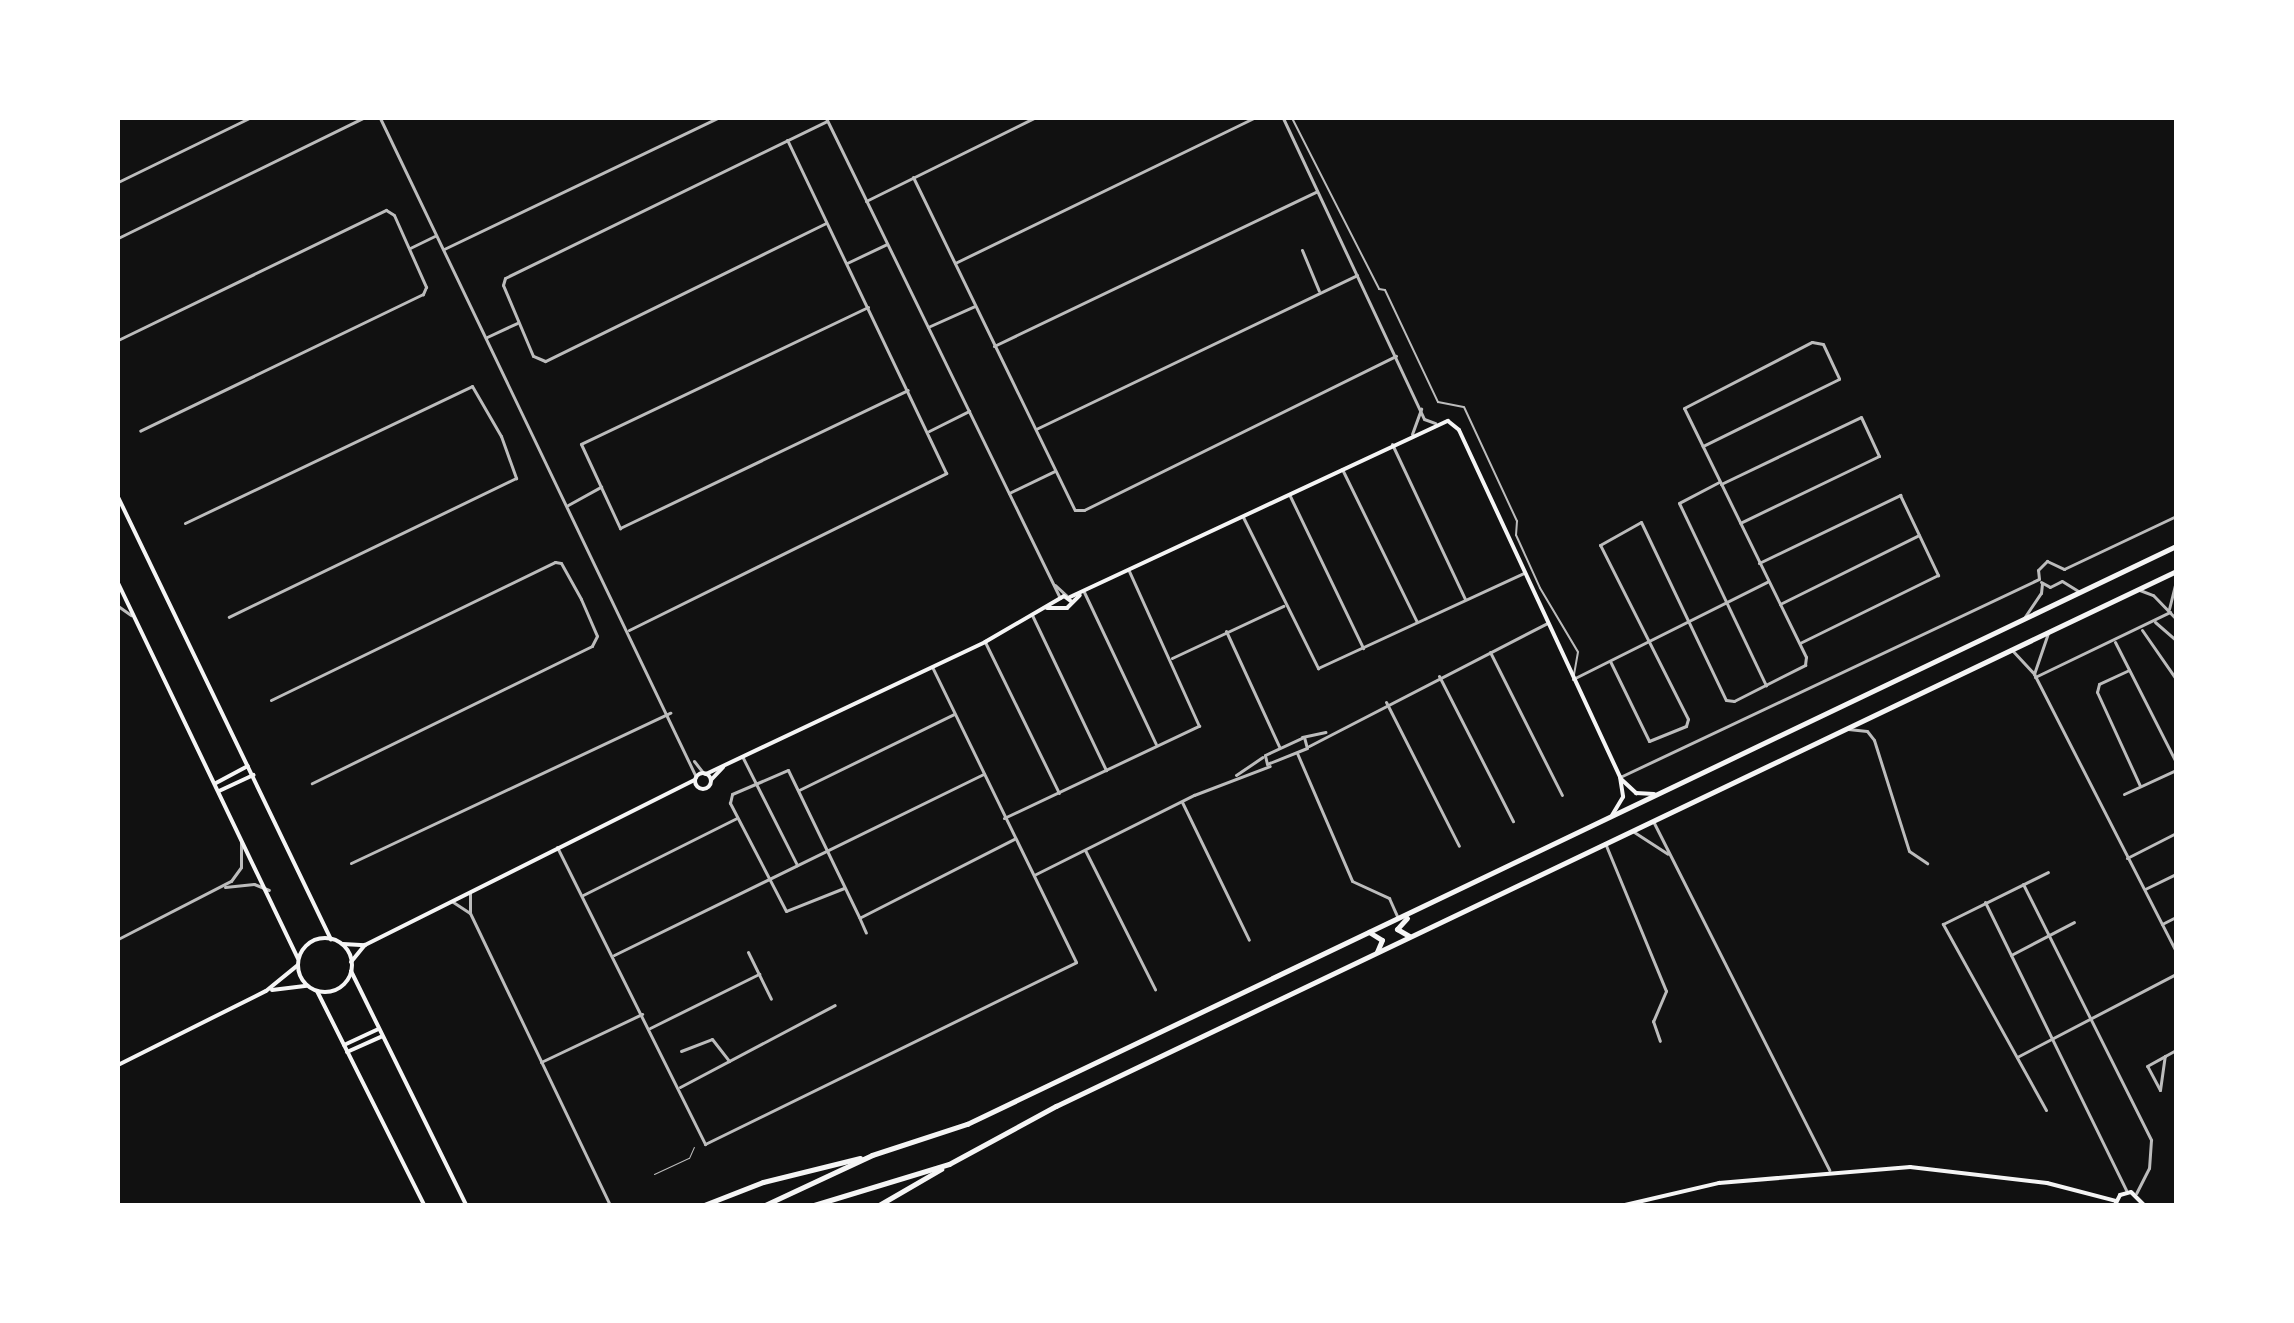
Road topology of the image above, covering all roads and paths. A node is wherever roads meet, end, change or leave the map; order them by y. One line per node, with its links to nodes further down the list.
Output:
1 (249, 118): 12 (street)
2 (363, 118): 17 (street)
3 (380, 118): 16 (street)
4 (718, 118): 20 (street)
5 (1034, 118): 11 (street)
6 (1254, 118): 22 (street)
7 (1283, 118): 13 (street)
8 (1292, 118): 110 (street)
9 (827, 120): 10 (street); 14 (street)
10 (787, 140): 15 (street); 28 (street)
11 (913, 177): 14 (street); 22 (street)
12 (118, 182)
13 (1317, 191): 24 (street); 32 (street)
14 (866, 201): 18 (street)
15 (826, 223): 23 (street); 28 (street)
16 (437, 235): 19 (street); 20 (street)
17 (118, 238)
18 (887, 244): 23 (street); 29 (street)
19 (410, 248): 31 (street); 39 (street)
20 (444, 249): 30 (street)
21 (1302, 250): 25 (street)
22 (954, 263): 26 (street)
23 (846, 264): 27 (street)
24 (1357, 275): 25 (street); 33 (street)
25 (1320, 292): 38 (street)
26 (975, 306): 29 (street); 32 (street)
27 (868, 307): 34 (street); 47 (street)
28 (517, 323): 30 (street)
29 (928, 327): 36 (street)
30 (487, 337): 51 (street)
31 (118, 340)
32 (994, 346): 38 (street)
33 (1396, 356): 35 (street); 45 (street)
34 (908, 390): 40 (street); 47 (street)
35 (1421, 409): 37 (street); 41 (street)
36 (969, 411): 40 (street); 48 (street)
37 (1435, 423): 41 (main road); 63 (main road)
38 (1036, 429): 45 (street)
39 (140, 431)
40 (929, 431): 92 (street)
41 (1412, 434): 42 (main road)
42 (1392, 444): 44 (main road); 74 (street)
43 (1703, 446): 43 (street); 46 (street)
44 (1342, 469): 49 (main road); 89 (street)
45 (1055, 471): 48 (street)
46 (1720, 484): 56 (street); 56 (street); 76 (street)
47 (601, 487): 51 (street)
48 (1009, 493): 67 (street)
49 (1289, 494): 54 (main road); 101 (street)
50 (118, 497): 52 (main road)
51 (568, 505): 92 (street)
52 (120, 509): 130 (main road)
53 (2176, 516): 60 (street)
54 (1243, 517): 61 (main road); 79 (street)
55 (185, 523): 85 (street)
56 (1740, 523): 59 (street)
57 (1919, 535): 59 (street); 77 (street); 100 (street)
58 (2176, 546): 71 (highway)
59 (1759, 563): 68 (street)
60 (2064, 569): 64 (street); 65 (street)
61 (1129, 571): 72 (main road); 104 (street)
62 (2176, 571): 70 (highway)
63 (1524, 573): 74 (street); 91 (main road)
64 (2040, 581): 65 (street); 86 (street); 138 (street)
65 (2062, 581): 71 (street)
66 (2176, 581): 82 (street)
67 (1052, 582): 73 (street); 75 (street)
68 (1768, 582): 76 (street); 77 (street)
69 (118, 583): 84 (main road)
70 (2137, 589): 82 (street); 95 (highway)
71 (2081, 591): 86 (highway)
72 (1083, 593): 73 (main road); 120 (street)
73 (1070, 598): 75 (main road); 80 (main road)
74 (1465, 599): 89 (street)
75 (1060, 600): 80 (main road); 81 (main road)
76 (1726, 601): 88 (street); 112 (street)
77 (1780, 604): 100 (street)
78 (118, 606): 84 (street)
79 (1283, 606): 94 (street); 101 (street)
80 (1062, 607): 81 (main road)
81 (1045, 608): 83 (main road)
82 (2170, 611): 87 (street); 90 (street)
83 (1032, 615): 98 (main road); 133 (street)
84 (133, 616): 143 (main road)
85 (229, 617)
86 (2023, 619): 151 (highway)
87 (2176, 619)
88 (1688, 621): 97 (street); 97 (street); 112 (street)
89 (1417, 622): 101 (street)
90 (2155, 622): 93 (street); 96 (street)
91 (1547, 623): 103 (street); 110 (main road)
92 (629, 630): 115 (street)
93 (2141, 630): 99 (street); 111 (street)
94 (1226, 631): 104 (street); 121 (street)
95 (2049, 631): 102 (highway); 109 (street)
96 (2176, 640)
97 (1649, 641): 105 (street); 105 (street)
98 (985, 642): 106 (main road); 150 (street)
99 (2115, 642): 107 (street); 109 (street)
100 (1800, 643): 112 (street)
101 (1363, 648)
102 (2011, 649): 109 (street); 117 (highway)
103 (1490, 652): 108 (street); 153 (street)
104 (1172, 658): 120 (street)
105 (1610, 661): 110 (street)
106 (931, 666): 116 (street); 125 (main road)
107 (2129, 670): 128 (street); 145 (street)
108 (1439, 676): 114 (street); 158 (street)
109 (2034, 676): 170 (street)
110 (1573, 678): 138 (main road)
111 (2176, 679)
112 (1766, 685)
113 (271, 700): 144 (street)
114 (1386, 702): 118 (street); 165 (street)
115 (670, 713): 126 (street); 171 (street)
116 (954, 714): 136 (street); 149 (street)
117 (1844, 730): 159 (highway); 172 (street)
118 (1329, 731): 119 (street); 122 (street)
119 (1302, 737): 121 (street); 122 (street)
120 (1157, 745): 133 (street)
121 (1279, 746): 124 (street)
122 (1309, 746): 123 (street)
123 (1297, 753): 127 (street); 132 (street)
124 (1264, 756): 131 (street); 140 (street)
125 (742, 757): 129 (main road); 142 (street)
126 (692, 758): 135 (street); 139 (street)
127 (1287, 758): 131 (street); 132 (street)
128 (2176, 762)
129 (725, 765): 135 (main road); 141 (main road)
130 (248, 766): 137 (main road); 143 (main road)
131 (1270, 766): 140 (street)
132 (1298, 767): 191 (street)
133 (1106, 770): 150 (street)
134 (2176, 770): 145 (street)
135 (705, 774): 139 (main road); 141 (main road)
136 (984, 774): 157 (street); 168 (street)
137 (253, 775): 148 (main road); 199 (main road)
138 (1620, 777): 151 (main road); 155 (main road)
139 (696, 778): 146 (main road); 147 (main road)
140 (1230, 779): 154 (street)
141 (711, 780): 146 (main road)
142 (756, 782): 149 (street); 156 (street); 173 (street)
143 (216, 783): 148 (main road)
144 (312, 783)
145 (2140, 786): 152 (street)
146 (697, 787): 147 (main road)
147 (679, 790): 166 (main road)
148 (219, 791): 162 (main road)
149 (798, 791): 168 (street)
150 (1059, 793): 157 (street)
151 (1660, 793): 155 (highway)
152 (2124, 794)
153 (1562, 795)
154 (1182, 802): 167 (street); 200 (street)
155 (1611, 816): 188 (highway)
156 (737, 818): 177 (street); 184 (street)
157 (1004, 818): 163 (street)
158 (1513, 821)
159 (1653, 821): 160 (highway); 169 (street)
160 (1632, 831): 164 (highway); 169 (street)
161 (2176, 833): 170 (street)
162 (241, 837): 179 (street); 182 (main road)
163 (1014, 839): 176 (street); 189 (street)
164 (1605, 843): 197 (highway); 226 (street)
165 (1459, 846)
166 (557, 847): 183 (main road); 184 (street)
167 (1085, 850): 176 (street); 215 (street)
168 (827, 852): 173 (street); 180 (street)
169 (1668, 854): 241 (street)
170 (2127, 858): 181 (street)
171 (351, 863)
172 (1927, 863)
173 (797, 865): 177 (street)
174 (2048, 872): 178 (street)
175 (2176, 874): 181 (street)
176 (1033, 875): 236 (street)
177 (767, 879): 180 (street); 206 (street)
178 (2023, 884): 186 (street); 196 (street)
179 (222, 888): 182 (street); 198 (street)
180 (844, 888): 189 (street)
181 (2145, 889): 193 (street)
182 (269, 890): 208 (main road)
183 (470, 891): 185 (main road); 187 (street)
184 (582, 895): 206 (street)
185 (452, 901): 187 (street); 202 (main road)
186 (1985, 902): 207 (street); 232 (street)
187 (470, 911): 234 (street)
188 (1414, 913): 191 (highway); 197 (highway)
189 (859, 917): 195 (street)
190 (2176, 917): 193 (street)
191 (1399, 919): 194 (highway)
192 (2074, 922): 196 (street)
193 (2162, 924): 203 (street)
194 (1369, 932): 205 (highway); 239 (highway)
195 (866, 933)
196 (2048, 934): 207 (street); 221 (street)
197 (1412, 936): 205 (highway)
198 (118, 939)
199 (331, 939): 201 (main road); 208 (main road)
200 (1249, 940)
201 (341, 943): 202 (main road); 209 (main road)
202 (365, 945): 209 (main road)
203 (2176, 951)
204 (748, 952): 212 (street)
205 (1377, 952): 240 (highway)
206 (613, 955): 220 (street)
207 (2011, 955): 225 (street)
208 (298, 958): 210 (main road)
209 (351, 962): 211 (main road)
210 (298, 965): 214 (main road); 216 (main road)
211 (351, 971): 217 (main road); 223 (main road)
212 (759, 974): 218 (street); 222 (street)
213 (2176, 974): 221 (street)
214 (308, 986): 216 (main road); 217 (main road)
215 (1155, 989)
216 (266, 991): 235 (main road)
217 (317, 991): 227 (main road)
218 (771, 999)
219 (835, 1005): 233 (street)
220 (643, 1014): 222 (street); 234 (street)
221 (2089, 1018): 225 (street); 244 (street)
222 (650, 1028): 236 (street)
223 (378, 1029): 224 (main road); 227 (main road)
224 (381, 1037): 230 (main road); 247 (main road)
225 (2054, 1038): 232 (street); 243 (street)
226 (1660, 1041)
227 (344, 1045): 230 (main road)
228 (2176, 1050): 231 (street)
229 (681, 1051): 233 (street)
230 (347, 1052): 246 (main road)
231 (2165, 1056): 231 (street)
232 (2017, 1057): 237 (street)
233 (729, 1061): 236 (street)
234 (541, 1062): 248 (street)
235 (118, 1065)
236 (679, 1087)
237 (2046, 1110)
238 (694, 1147): 242 (lane)
239 (872, 1155): 249 (highway); 250 (highway)
240 (949, 1164): 251 (highway); 252 (highway)
241 (1829, 1170): 245 (main road); 253 (main road)
242 (654, 1174)
243 (2127, 1192): 244 (main road); 245 (main road)
244 (2136, 1193): 254 (main road)
245 (2115, 1203)
246 (424, 1205)
247 (466, 1205)
248 (610, 1205)
249 (704, 1205)
250 (765, 1205)
251 (814, 1205)
252 (879, 1205)
253 (1625, 1205)
254 (2144, 1205)

